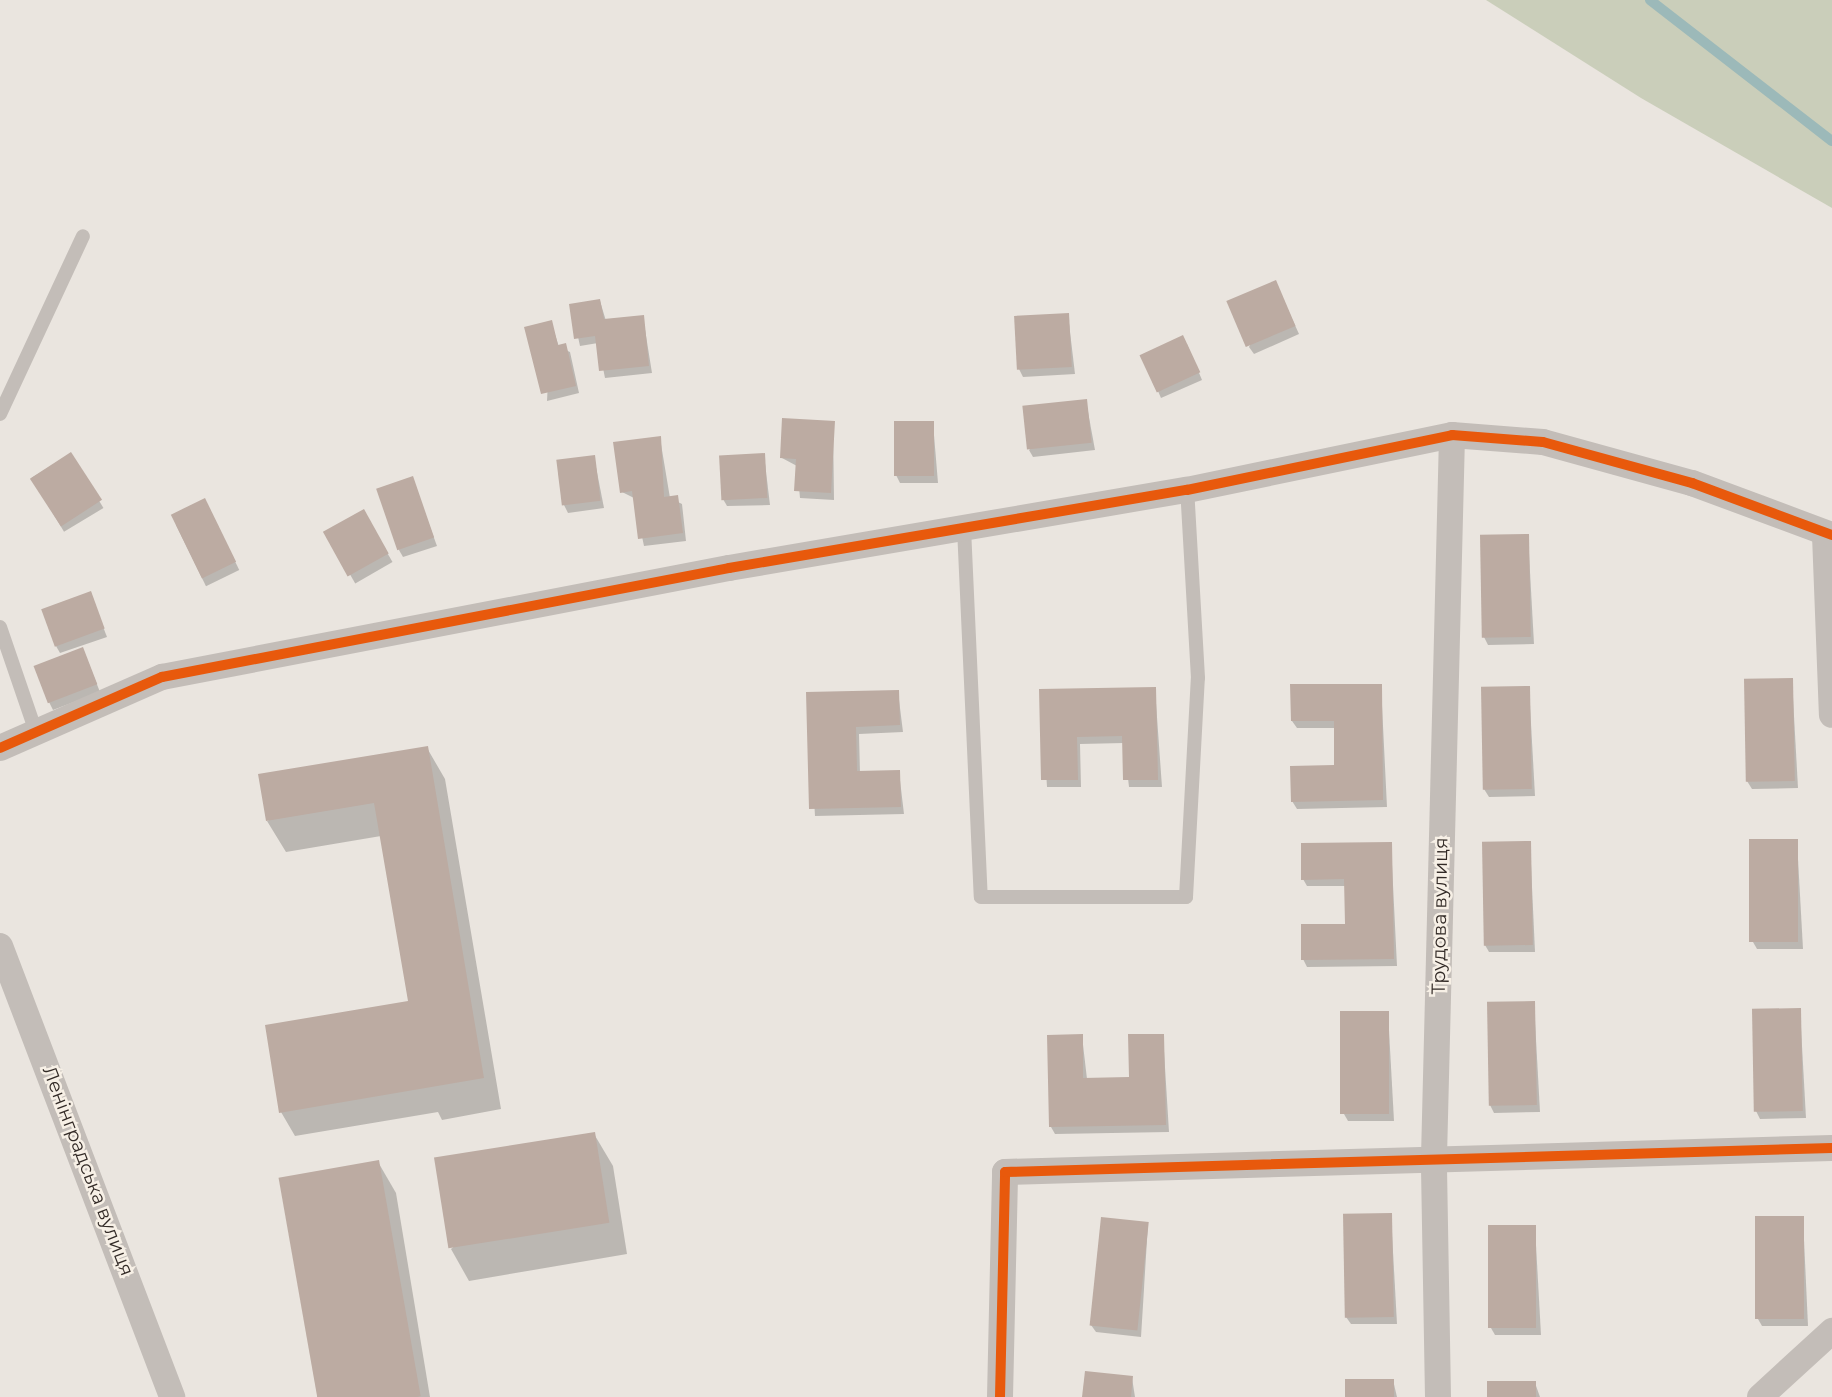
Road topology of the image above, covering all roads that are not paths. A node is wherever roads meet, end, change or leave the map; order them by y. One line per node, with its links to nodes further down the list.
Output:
1 (83, 236): 2 (lane)
2 (0, 414)
3 (1452, 435): 4 (street); 6 (street); 13 (street, Трудова вулиця)
4 (1187, 490): 5 (street); 5 (lane)
5 (964, 528): 9 (street)
6 (1829, 535): 8 (street)
7 (0, 627): 9 (lane)
8 (1832, 715)
9 (36, 732): 10 (street)
10 (0, 748)
11 (0, 946): 15 (street, Ленінградська вулиця)
12 (1832, 1147): 13 (street)
13 (1434, 1157): 16 (street); 17 (street, Трудова вулиця)
14 (1832, 1331): 18 (street)
15 (172, 1397)
16 (1000, 1397)
17 (1438, 1397)
18 (1760, 1397)

